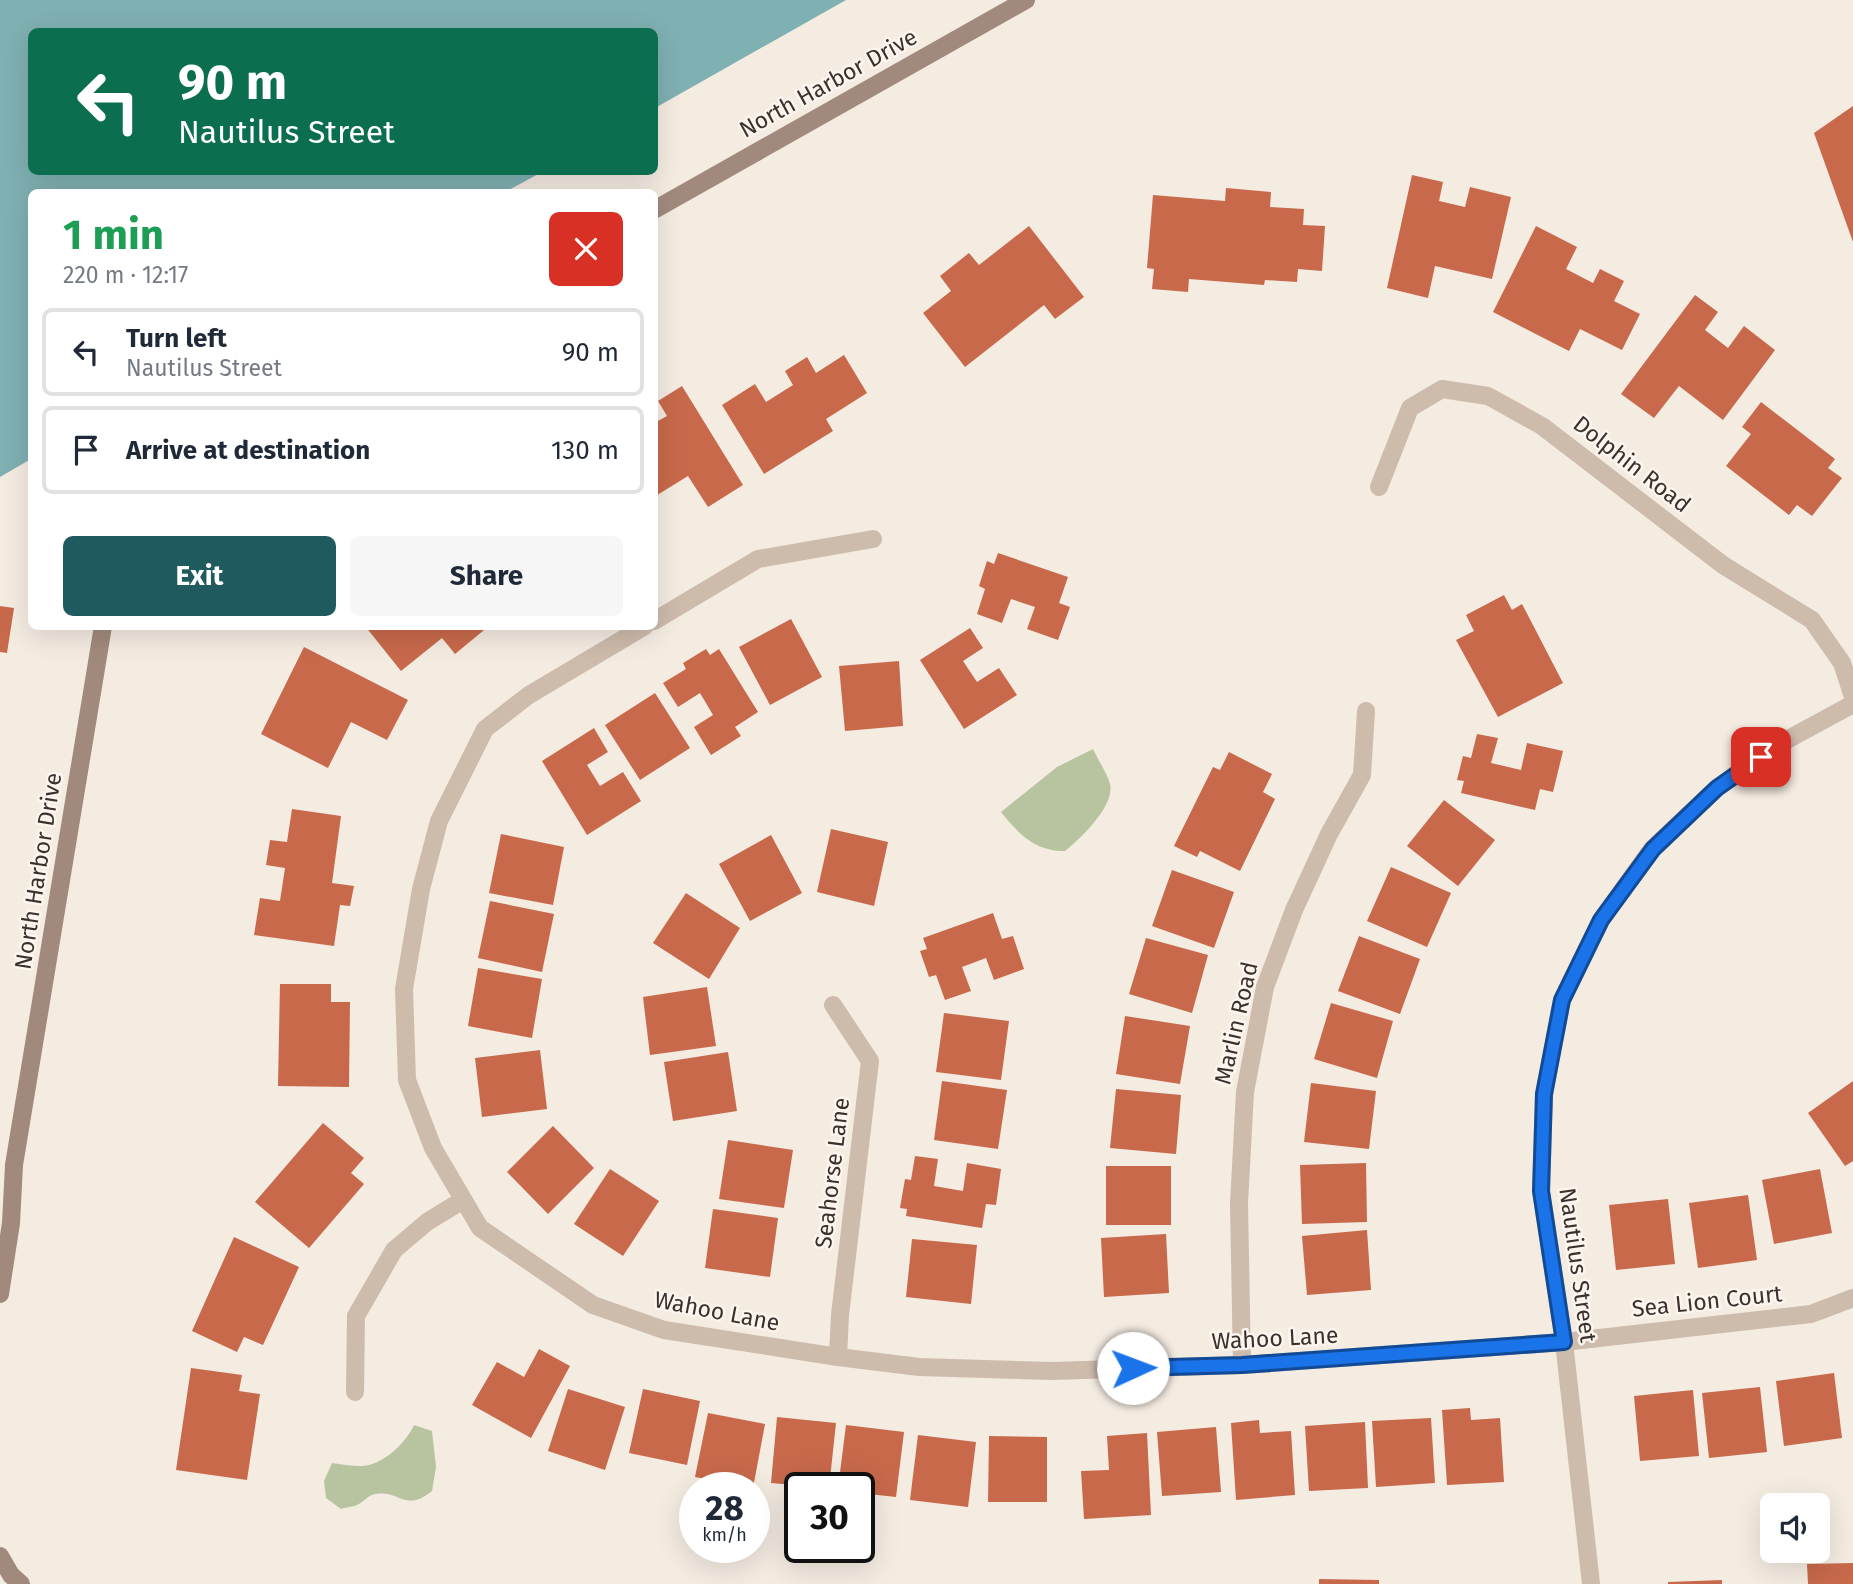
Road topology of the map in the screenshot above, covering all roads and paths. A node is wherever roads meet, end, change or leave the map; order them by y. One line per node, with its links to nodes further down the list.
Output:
1 (1026, 0): 2 (street, North Harbor Drive)
2 (658, 207)
3 (1379, 487): 8 (street, Dolphin Road)
4 (873, 539): 5 (street)
5 (658, 619)
6 (102, 630): 13 (street, North Harbor Drive)
7 (638, 630): 12 (street, Wahoo Lane)
8 (1853, 697)
9 (1853, 704): 15 (street, Nautilus Street)
10 (1366, 711): 17 (street, Marlin Road)
11 (833, 1005): 16 (street, Seahorse Lane)
12 (463, 1200): 16 (street, Wahoo Lane); 18 (street)
13 (0, 1294)
14 (1853, 1297): 15 (street, Sea Lion Court)
15 (1564, 1342): 17 (street, Wahoo Lane); 21 (street, Nautilus Street)
16 (838, 1357): 17 (street, Wahoo Lane)
17 (1242, 1365)
18 (355, 1392)
19 (0, 1556): 20 (street)
20 (21, 1584)
21 (1591, 1584)

